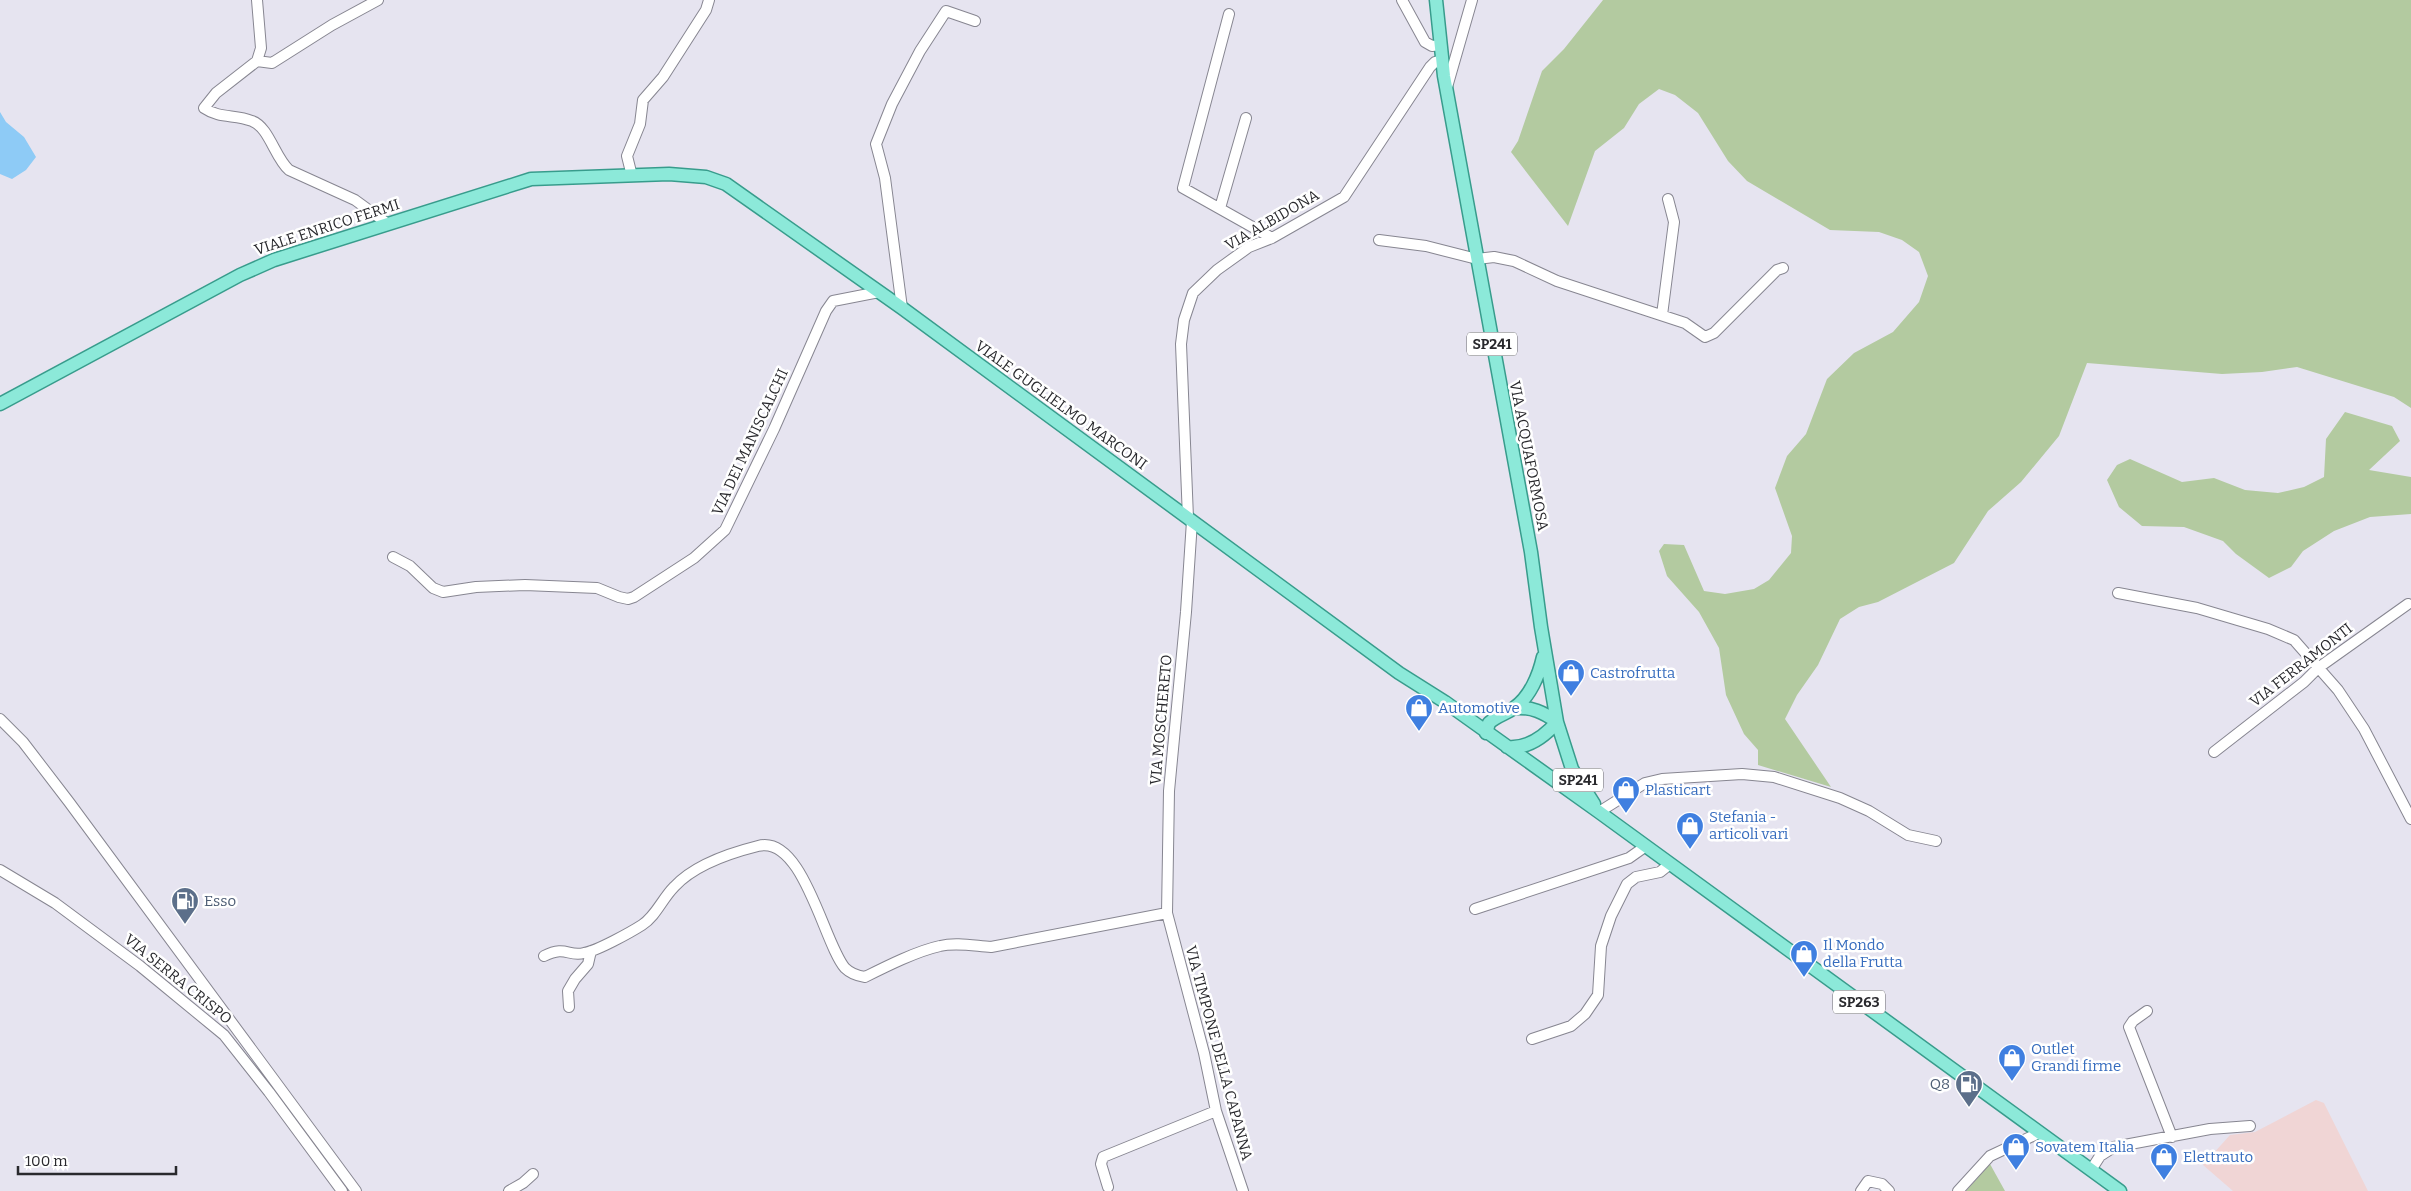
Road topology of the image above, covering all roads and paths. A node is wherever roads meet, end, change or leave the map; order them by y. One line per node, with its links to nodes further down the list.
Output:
1 (257, 0): 11 (street)
2 (378, 0): 11 (street)
3 (709, 0): 14 (street)
4 (1402, 0): 9 (street)
5 (1436, 0): 9 (main road, SP241)
6 (1472, 0): 12 (street)
7 (1229, 14): 16 (street)
8 (976, 21): 23 (street)
9 (1441, 45): 10 (main road, SP241)
10 (1442, 60): 12 (main road, VIA ACQUAFORMOSA / SP241); 18 (street, VIA ALBIDONA)
11 (257, 61): 17 (street)
12 (1446, 88): 20 (main road, VIA ACQUAFORMOSA / SP241)
13 (1246, 118): 16 (street)
14 (632, 176): 17 (main road, VIALE ENRICO FERMI / SP263); 22 (main road, VIALE GUGLIELMO MARCONI / SP263)
15 (1668, 199): 24 (street)
16 (1220, 208): 18 (street)
17 (388, 224): 25 (main road, VIALE ENRICO FERMI / SP263)
18 (1272, 238): 26 (street, VIA ALBIDONA)
19 (1379, 240): 20 (street)
20 (1477, 258): 24 (street); 30 (main road, VIA ACQUAFORMOSA / SP241)
21 (1783, 268): 24 (street)
22 (879, 292): 23 (main road, VIALE GUGLIELMO MARCONI / SP263); 27 (street, VIA DEI MANISCALCHI)
23 (902, 308): 26 (main road, VIALE GUGLIELMO MARCONI / SP263)
24 (1662, 315)
25 (0, 404)
26 (1190, 520): 32 (main road, VIALE GUGLIELMO MARCONI / SP263); 47 (street, VIA MOSCHERETO)
27 (392, 557)
28 (2118, 593): 31 (street)
29 (2408, 604): 31 (street, VIA FERRAMONTI)
30 (1545, 651): 33 (main road); 36 (main road, SP241)
31 (2318, 668): 39 (street, VIA FERRAMONTI); 41 (street)
32 (1452, 708): 35 (main road, SP263); 37 (main road, SP263)
33 (1515, 708): 35 (main road); 36 (main road)
34 (0, 719): 62 (street)
35 (1493, 720): 37 (main road)
36 (1557, 722): 38 (main road); 40 (main road, SP241)
37 (1486, 733): 38 (main road, SP263)
38 (1507, 747): 40 (main road, SP263)
39 (2214, 752)
40 (1600, 812): 42 (street); 43 (main road, SP263)
41 (2411, 820)
42 (1936, 841)
43 (1646, 846): 44 (main road, SP263); 46 (street)
44 (1670, 864): 52 (street); 55 (main road, SP263)
45 (0, 870): 61 (street, VIA SERRA CRISPO)
46 (1476, 909)
47 (1168, 918): 48 (street); 53 (street, VIA TIMPONE DELLA CAPANNA)
48 (591, 951): 49 (street); 50 (street)
49 (544, 956)
50 (569, 1007)
51 (2147, 1011): 56 (street)
52 (1532, 1039)
53 (1216, 1110): 59 (street); 64 (street, VIA TIMPONE DELLA CAPANNA)
54 (2250, 1126): 56 (street)
55 (2039, 1133): 57 (main road, SP263); 66 (street)
56 (2172, 1137): 57 (street)
57 (2091, 1170): 67 (main road, SP263)
58 (533, 1174): 63 (street)
59 (1108, 1187)
60 (1885, 1187): 65 (street)
61 (342, 1191)
62 (356, 1191)
63 (509, 1191)
64 (1243, 1191)
65 (1861, 1191)
66 (1958, 1191)
67 (2120, 1191)

